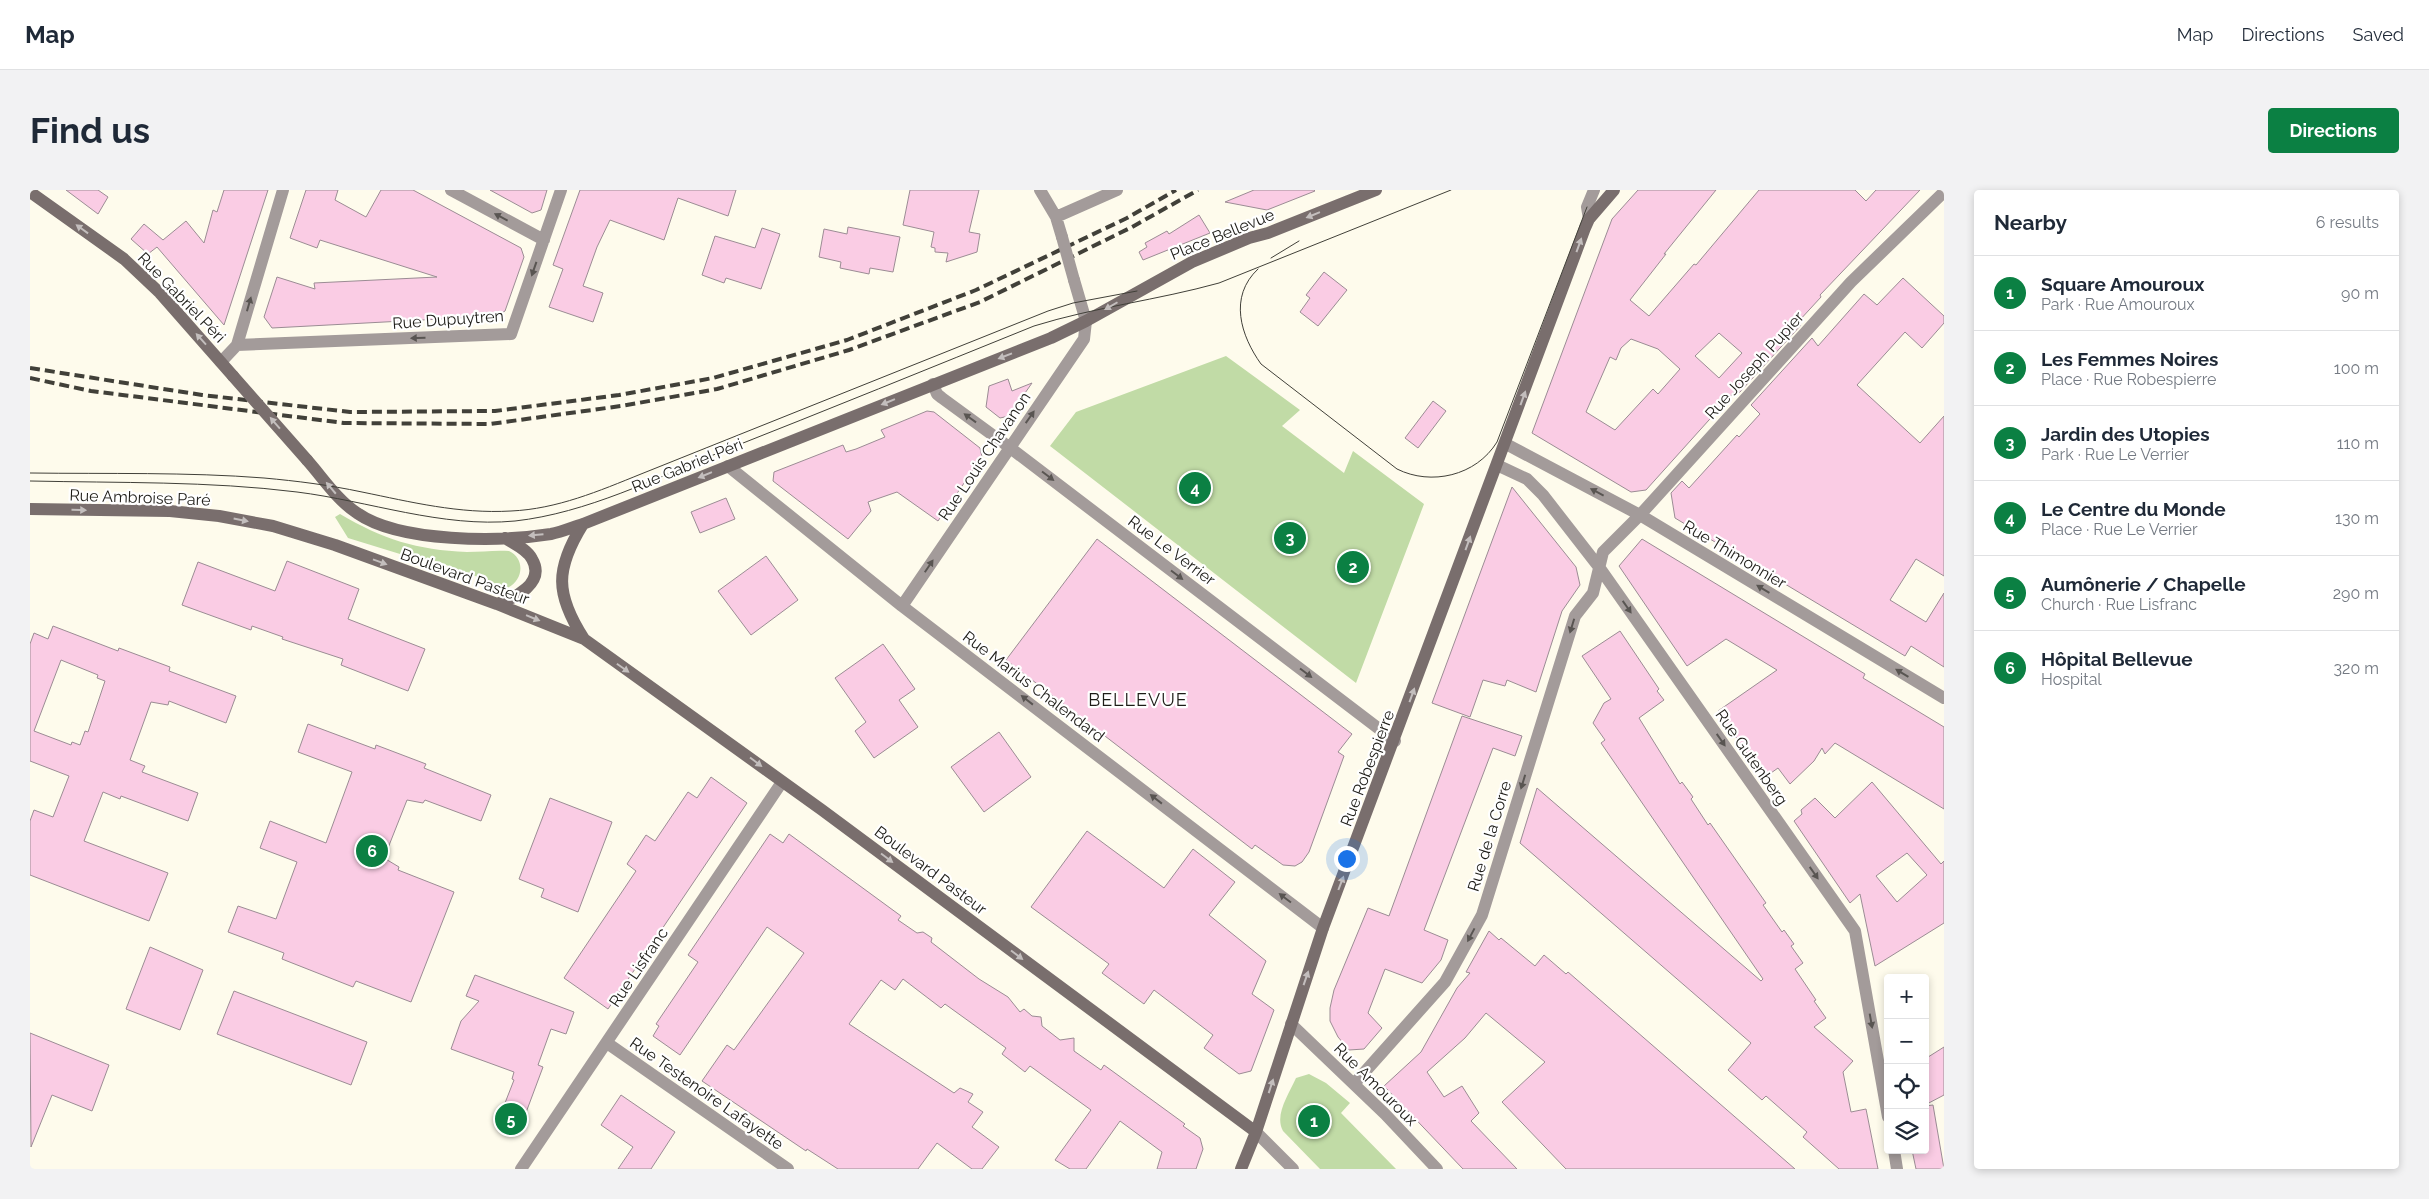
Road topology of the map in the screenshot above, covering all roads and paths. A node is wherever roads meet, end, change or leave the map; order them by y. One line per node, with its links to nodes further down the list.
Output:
1 (283, 190): 15 (street, one-way to 1)
2 (451, 190): 13 (street, one-way to 2)
3 (561, 190): 13 (street, Rue Dupuytren)
4 (1040, 190): 12 (street)
5 (1117, 190): 12 (street)
6 (1376, 190): 14 (main road, Place Bellevue, one-way to 14)
7 (1594, 190): 11 (street)
8 (1614, 190): 11 (main road)
9 (30, 192): 16 (main road, Rue Gabriel Péri, one-way to 9)
10 (1944, 192): 23 (street, Rue Joseph Pupier)
11 (1588, 213): 18 (main road, one-way to 11)
12 (1056, 217): 14 (street, bridge)
13 (544, 240): 15 (street, Rue Dupuytren, one-way to 15)
14 (1086, 321): 17 (main road, Rue Gabriel Péri, one-way to 17); 19 (street, Rue Louis Chavanon, one-way to 14)
15 (237, 346): 16 (street)
16 (221, 362): 25 (main road, Rue Gabriel Péri, one-way to 16, bridge)
17 (933, 384): 19 (street, Rue Le Verrier, one-way to 17); 21 (main road, Rue Gabriel Péri, one-way to 21)
18 (1506, 444): 20 (main road); 23 (street, Rue Thimonnier, one-way to 18)
19 (1009, 447): 29 (street, Rue Louis Chavanon, one-way to 19); 32 (street, Rue Le Verrier, one-way to 32)
20 (1497, 465): 27 (street, Rue Gutenberg); 32 (main road, Rue Robespierre, one-way to 20)
21 (728, 466): 24 (main road, Rue Gabriel Péri, one-way to 24); 29 (street, Rue Marius Chalendard)
22 (30, 509): 26 (main road, Rue Ambroise Paré, one-way to 26)
23 (1640, 515): 27 (street, Rue Joseph Pupier); 31 (street, Rue Thimonnier, one-way to 23)
24 (584, 524): 25 (main road, Rue Gabriel Péri, one-way to 25); 30 (main road, Boulevard Pasteur)
25 (505, 538): 28 (main road)
26 (334, 545): 28 (main road, Boulevard Pasteur, one-way to 28)
27 (1599, 567): 37 (street, Rue de la Corre, one-way to 37); 38 (street, Rue Gutenberg, one-way to 38)
28 (497, 604): 30 (main road, Boulevard Pasteur, one-way to 30)
29 (902, 606): 34 (street, Rue Marius Chalendard, one-way to 29)
30 (584, 639): 33 (main road, Boulevard Pasteur, one-way to 33)
31 (1944, 698)
32 (1395, 741): 34 (main road, Rue Robespierre, one-way to 32)
33 (782, 782): 36 (street, Rue Lisfranc); 39 (main road, Boulevard Pasteur, one-way to 39)
34 (1323, 928): 35 (main road, Rue Robespierre, one-way to 34)
35 (1291, 1024): 37 (street, Rue Amouroux); 39 (main road, Rue Robespierre, one-way to 35)
36 (607, 1043): 41 (street, Rue Lisfranc); 42 (street, Rue Testenoire Lafayette)
37 (1354, 1084): 45 (street, Rue Amouroux)
38 (1887, 1109)
39 (1256, 1132): 43 (main road, Rue Robespierre); 44 (street)
40 (1895, 1154): 46 (street)
41 (521, 1169)
42 (788, 1169)
43 (1242, 1169)
44 (1292, 1169)
45 (1437, 1169)
46 (1897, 1169)

